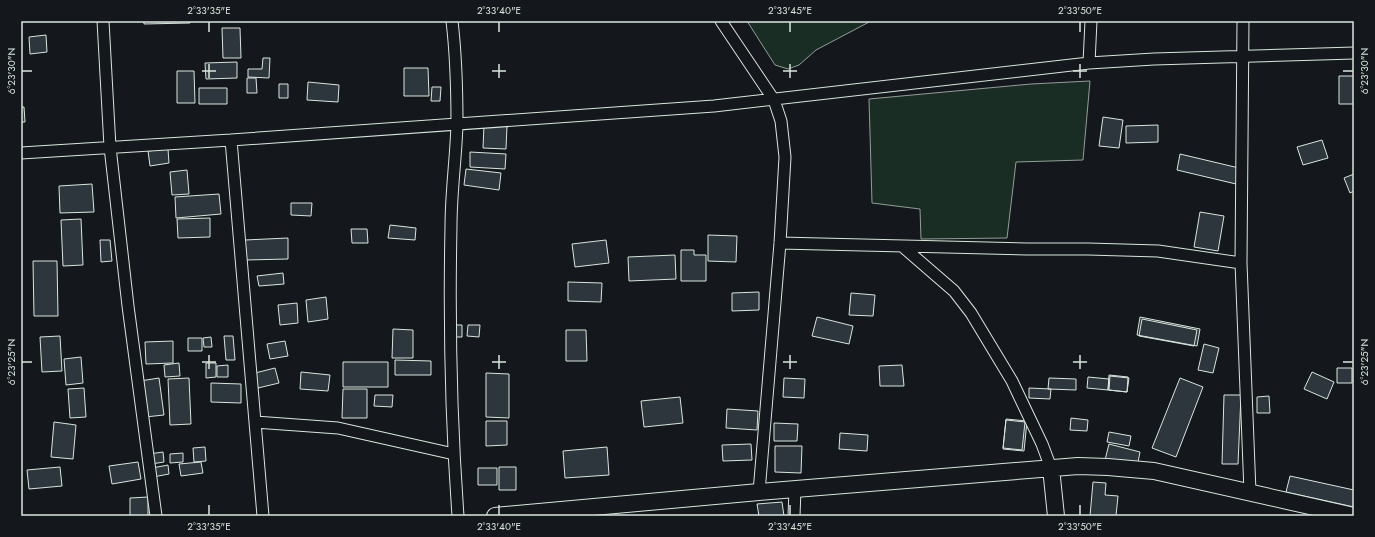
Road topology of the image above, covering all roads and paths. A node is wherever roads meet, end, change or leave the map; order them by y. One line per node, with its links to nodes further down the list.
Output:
1 (103, 21): 12 (street)
2 (452, 21): 10 (street)
3 (721, 21): 9 (street)
4 (1091, 21): 8 (street)
5 (1243, 21): 7 (street)
6 (1354, 53): 7 (street)
7 (1243, 56): 8 (street); 16 (street)
8 (1088, 63): 9 (street)
9 (774, 100): 10 (street); 14 (street)
10 (457, 124): 11 (street); 18 (street)
11 (231, 140): 12 (street); 17 (street)
12 (110, 147): 13 (street); 24 (street)
13 (21, 153)
14 (780, 243): 15 (street); 21 (street)
15 (902, 246): 16 (street); 19 (street)
16 (1241, 263): 22 (street)
17 (255, 422): 18 (street); 25 (street)
18 (454, 454): 26 (street)
19 (1051, 468): 20 (street); 22 (street); 29 (street)
20 (794, 489): 21 (street); 28 (street)
21 (759, 492): 23 (street)
22 (1250, 492): 30 (street)
23 (566, 513): 27 (street)
24 (156, 516)
25 (263, 516)
26 (458, 516)
27 (495, 516)
28 (794, 516)
29 (1056, 516)
30 (1354, 516)

